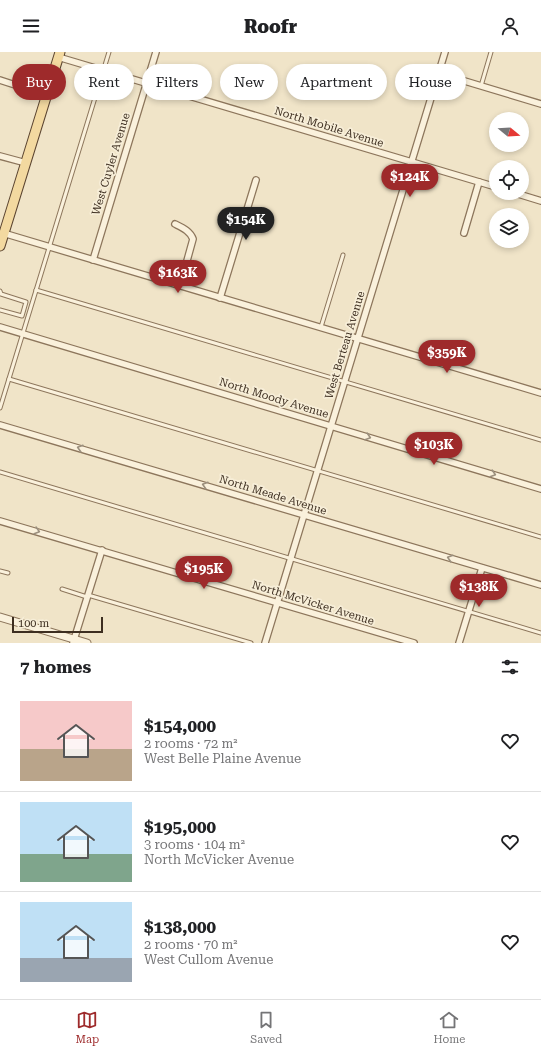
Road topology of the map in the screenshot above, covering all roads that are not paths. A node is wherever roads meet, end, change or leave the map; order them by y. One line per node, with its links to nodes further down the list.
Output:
1 (109, 52): 8 (lane)
2 (156, 52): 9 (street, West Cuyler Avenue)
3 (445, 52): 10 (street, West Berteau Avenue)
4 (491, 52): 14 (lane)
5 (59, 54): 6 (main road); 7 (street, North Mobile Avenue)
6 (56, 64)
7 (86, 64)
8 (105, 64)
9 (152, 64)
10 (441, 64)
11 (0, 80): 13 (street)
12 (466, 82): 14 (street)
13 (12, 84)
14 (480, 86): 20 (street)
15 (142, 96): 35 (street, West Cuyler Avenue)
16 (44, 100): 23 (main road)
17 (94, 100): 33 (lane)
18 (203, 100): 22 (street, North Mobile Avenue)
19 (430, 100): 22 (street, West Berteau Avenue)
20 (541, 104)
21 (0, 156): 23 (street)
22 (411, 162): 25 (street, North Mobile Avenue); 46 (street, West Berteau Avenue)
23 (26, 163): 30 (main road)
24 (256, 180): 39 (street)
25 (479, 182): 26 (street, North Mobile Avenue); 31 (street)
26 (489, 185)
27 (529, 197): 28 (street)
28 (541, 201)
29 (174, 224): 36 (street)
30 (2, 233): 32 (main road); 33 (street)
31 (464, 233)
32 (0, 246)
33 (49, 247): 35 (street); 37 (lane)
34 (343, 255): 44 (lane)
35 (93, 260): 36 (street)
36 (180, 286): 39 (street)
37 (36, 290): 41 (lane); 48 (lane)
38 (0, 291): 40 (lane)
39 (220, 298): 44 (street)
40 (26, 302): 41 (lane); 42 (lane)
41 (32, 304): 45 (lane)
42 (0, 310)
43 (0, 327): 45 (street, North Moody Avenue)
44 (321, 328): 46 (street)
45 (23, 334): 47 (lane); 52 (street, North Moody Avenue)
46 (358, 338): 48 (street, West Berteau Avenue); 49 (street)
47 (9, 379): 50 (lane); 54 (lane)
48 (344, 382): 52 (street, West Berteau Avenue); 53 (lane)
49 (541, 393)
50 (0, 408)
51 (0, 424): 57 (street, North Meade Avenue, one-way to 51)
52 (331, 426): 54 (street, West Berteau Avenue); 56 (street, North Moody Avenue, one-way to 56)
53 (541, 440)
54 (317, 471): 57 (street, West Berteau Avenue); 59 (lane)
55 (0, 472): 61 (lane)
56 (541, 489)
57 (304, 515): 61 (street, West Berteau Avenue); 62 (street, North Meade Avenue, one-way to 57)
58 (0, 520): 60 (street, North McVicker Avenue, one-way to 60)
59 (541, 537)
60 (102, 550): 68 (street); 69 (street, North McVicker Avenue)
61 (291, 559): 69 (street, West Berteau Avenue); 70 (lane)
62 (482, 568): 66 (street, North Meade Avenue); 70 (street)
63 (1, 571): 64 (lane); 65 (lane)
64 (8, 573)
65 (0, 577)
66 (541, 585)
67 (62, 590): 68 (lane)
68 (88, 596): 73 (street); 75 (lane)
69 (277, 602): 76 (street, West Berteau Avenue); 77 (street, North McVicker Avenue)
70 (468, 612): 72 (lane); 78 (street)
71 (0, 617): 73 (street)
72 (541, 633)
73 (74, 641): 74 (street)
74 (87, 643)
75 (251, 643)
76 (265, 643)
77 (414, 643)
78 (459, 643)

